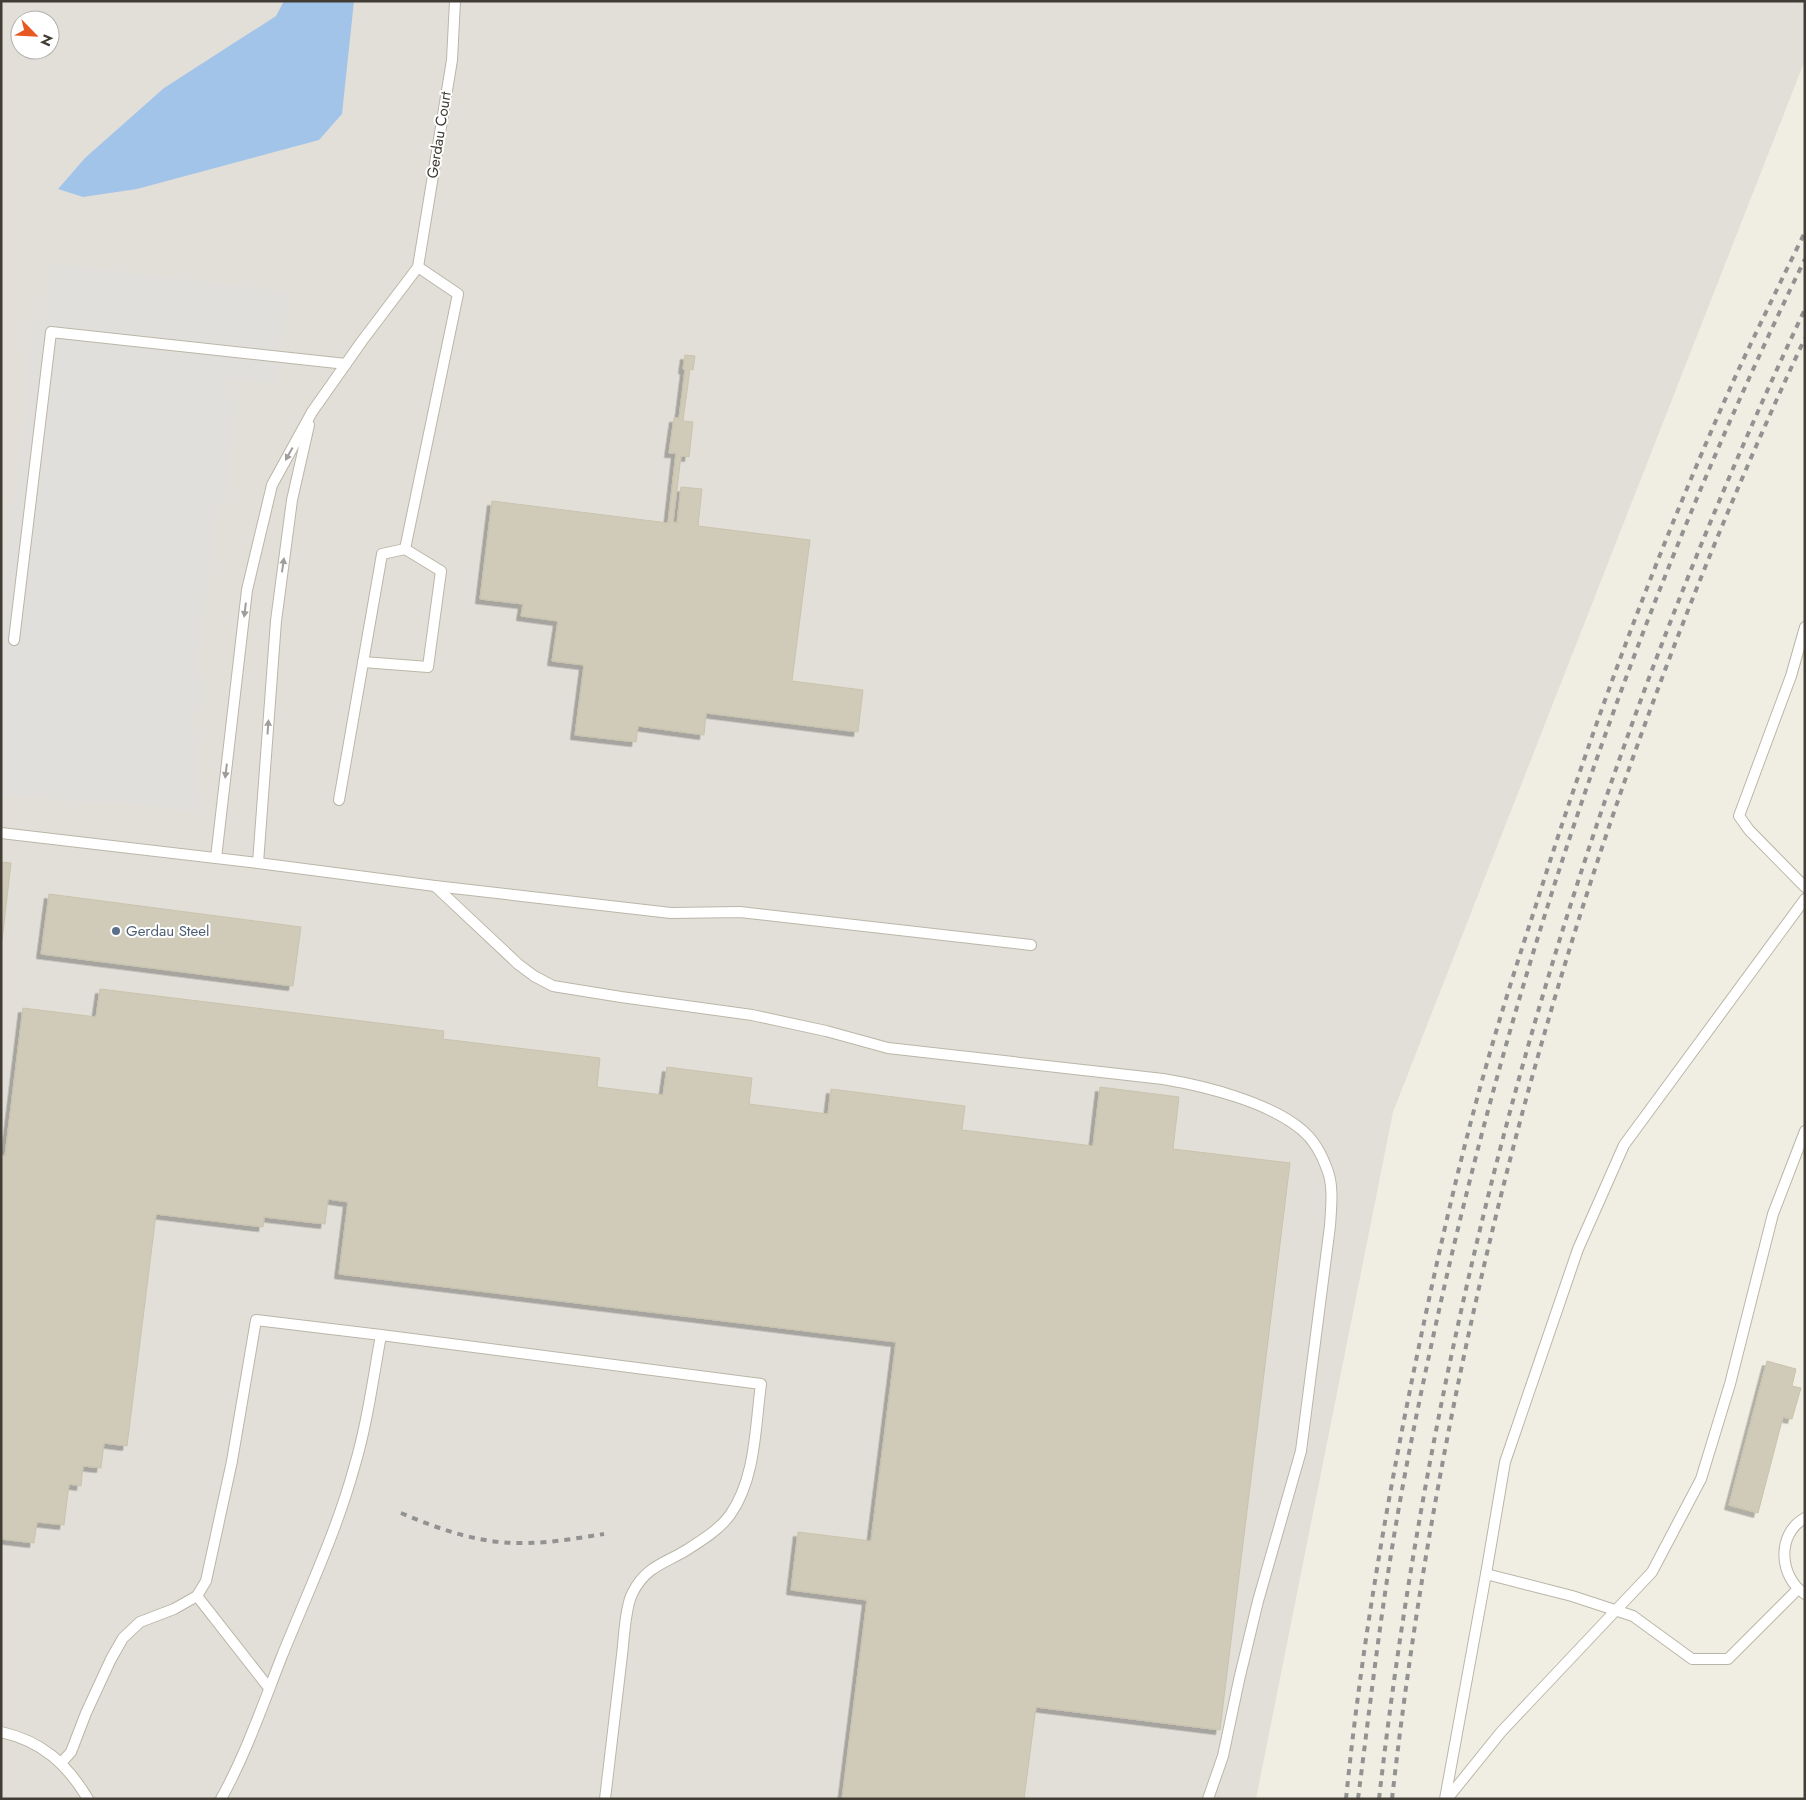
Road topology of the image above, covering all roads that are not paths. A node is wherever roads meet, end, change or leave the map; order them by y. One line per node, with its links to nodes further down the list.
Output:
1 (455, 1): 2 (lane, Gerdau Court)
2 (418, 267): 3 (lane); 5 (lane)
3 (346, 364): 4 (lane); 7 (lane)
4 (312, 412): 11 (lane, one-way to 11); 12 (lane, one-way to 4)
5 (405, 549): 8 (lane); 8 (lane)
6 (1805, 627): 14 (lane)
7 (14, 640)
8 (363, 662): 9 (lane)
9 (339, 800)
10 (1, 833): 11 (lane)
11 (216, 858): 12 (lane)
12 (258, 863): 13 (lane)
13 (435, 886): 16 (lane); 30 (lane)
14 (1805, 887)
15 (1805, 899): 20 (lane)
16 (1032, 946)
17 (1805, 1131): 23 (lane)
18 (381, 1335): 22 (lane); 24 (lane); 29 (lane)
19 (1805, 1518): 21 (lane)
20 (1486, 1574): 23 (lane); 31 (lane)
21 (1802, 1591): 23 (lane)
22 (197, 1596): 24 (lane); 26 (lane)
23 (1617, 1610): 31 (lane)
24 (270, 1688): 28 (lane)
25 (1, 1732): 26 (lane)
26 (60, 1763): 27 (lane)
27 (88, 1799)
28 (221, 1799)
29 (605, 1799)
30 (1208, 1799)
31 (1446, 1799)

